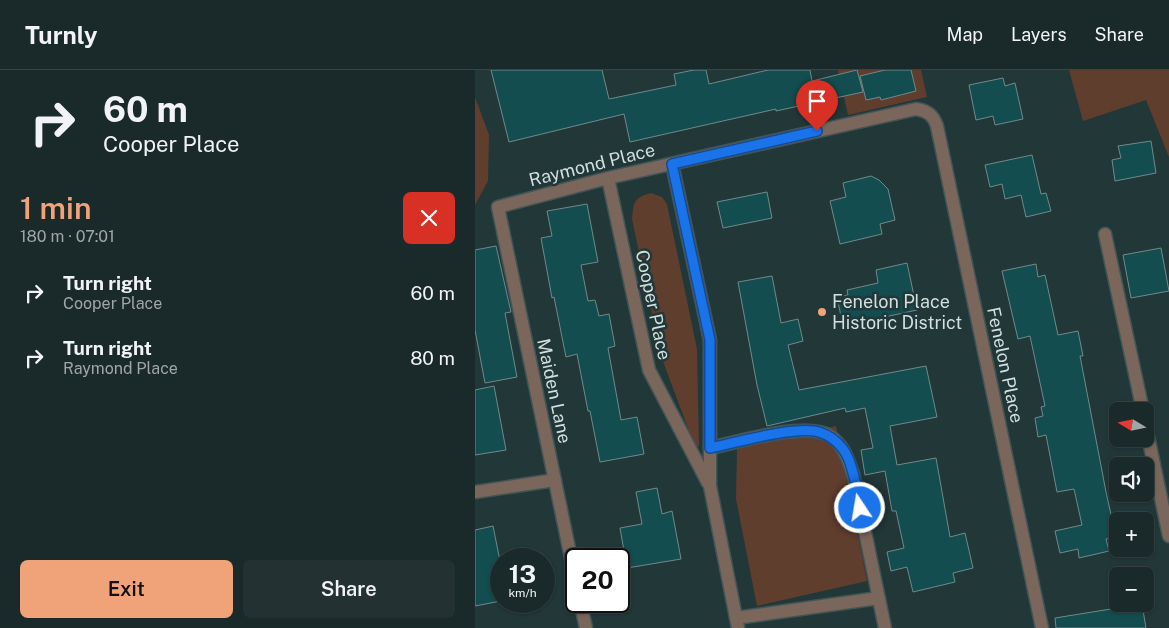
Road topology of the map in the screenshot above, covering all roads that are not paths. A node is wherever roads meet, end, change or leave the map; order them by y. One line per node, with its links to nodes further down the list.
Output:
1 (928, 112): 2 (street, Raymond Place); 19 (street, Fenelon Place)
2 (672, 164): 3 (street, Raymond Place); 7 (street, Cooper Place)
3 (608, 178): 4 (street, Raymond Place); 10 (street, Cooper Place)
4 (498, 207): 9 (street, Maiden Lane)
5 (1105, 234): 6 (street)
6 (1141, 402)
7 (710, 448): 10 (street, Cooper Place); 14 (street)
8 (1150, 448): 12 (street)
9 (555, 480): 11 (street); 13 (street, Maiden Lane)
10 (710, 486): 16 (street, Cooper Place)
11 (475, 492)
12 (1169, 536)
13 (569, 548)
14 (879, 598): 16 (street); 18 (street)
15 (583, 613): 17 (street)
16 (737, 623)
17 (586, 628)
18 (885, 628)
19 (1042, 628)

